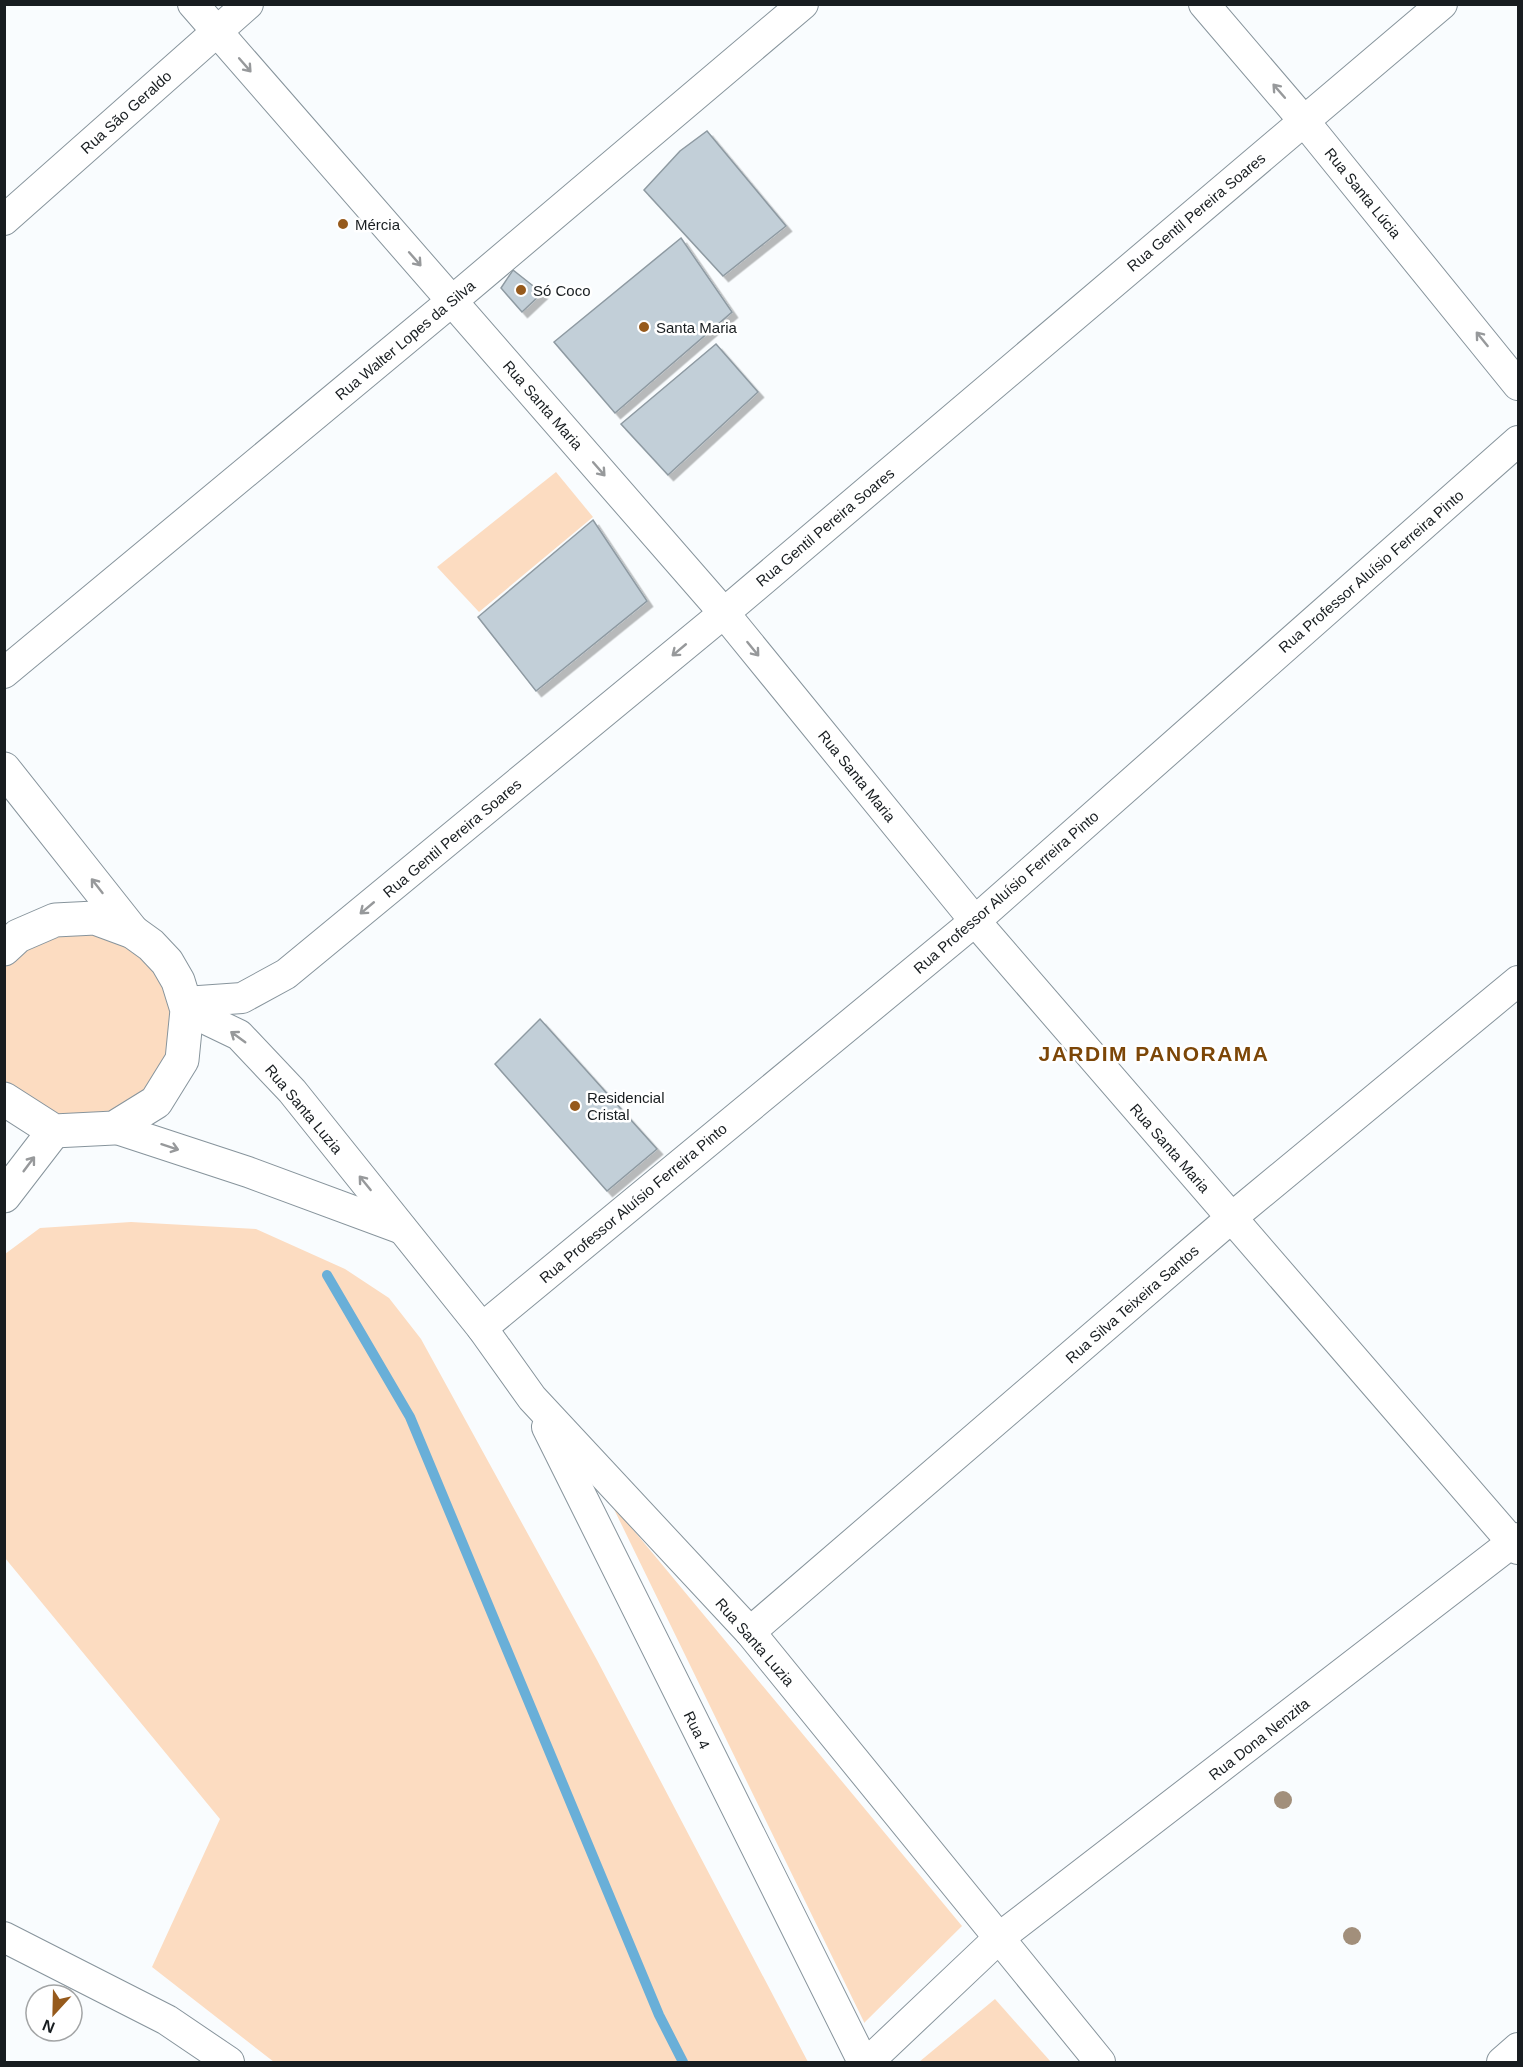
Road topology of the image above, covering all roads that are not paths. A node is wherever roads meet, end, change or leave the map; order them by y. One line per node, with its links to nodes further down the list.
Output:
1 (194, 4): 6 (street, Rua Santa Maria)
2 (248, 4): 6 (street, Rua São Geraldo)
3 (803, 4): 9 (street, Rua Walter Lopes da Silva)
4 (1204, 4): 7 (street, Rua Santa Lúcia, one-way to 4)
5 (1442, 4): 7 (street, Rua Gentil Pereira Soares)
6 (215, 32): 8 (street, Rua São Geraldo); 9 (street, Rua Santa Maria, one-way to 9)
7 (1304, 120): 10 (street, Rua Santa Lúcia, one-way to 7); 12 (street, Rua Gentil Pereira Soares)
8 (4, 220)
9 (452, 301): 12 (street, Rua Santa Maria, one-way to 12); 13 (street, Rua Walter Lopes da Silva)
10 (1518, 385)
11 (1518, 441): 15 (street, Rua Professor Aluísio Ferreira Pinto)
12 (724, 613): 15 (street, Rua Santa Maria, one-way to 15); 19 (street, Rua Gentil Pereira Soares, one-way to 19)
13 (4, 673)
14 (4, 769): 16 (street, one-way to 14)
15 (975, 921): 24 (street, Rua Santa Maria); 26 (street, Rua Professor Aluísio Ferreira Pinto)
16 (133, 932): 17 (street); 19 (street)
17 (4, 949)
18 (1518, 981): 24 (street, Rua Silva Teixeira Santos)
19 (186, 1006): 21 (street); 25 (street, Rua Santa Luzia, one-way to 19)
20 (4, 1099): 22 (street)
21 (114, 1128): 22 (street); 25 (street, one-way to 25)
22 (54, 1131): 23 (street, one-way to 22)
23 (4, 1196)
24 (1230, 1219): 28 (street, Rua Santa Maria); 29 (street, Rua Silva Teixeira Santos)
25 (402, 1229): 26 (street, Rua Santa Luzia)
26 (482, 1329): 27 (street, Rua Santa Luzia)
27 (532, 1398): 29 (street, Rua Santa Luzia); 34 (street, Rua 4)
28 (1517, 1544): 31 (street, Rua Dona Nenzita)
29 (750, 1632): 31 (street, Rua Santa Luzia)
30 (4, 1937): 33 (street)
31 (999, 1938): 35 (street, Rua Dona Nenzita); 36 (street, Rua Santa Luzia)
32 (1518, 2048): 37 (street)
33 (229, 2062)
34 (863, 2062)
35 (868, 2062)
36 (1100, 2062)
37 (1502, 2062)

